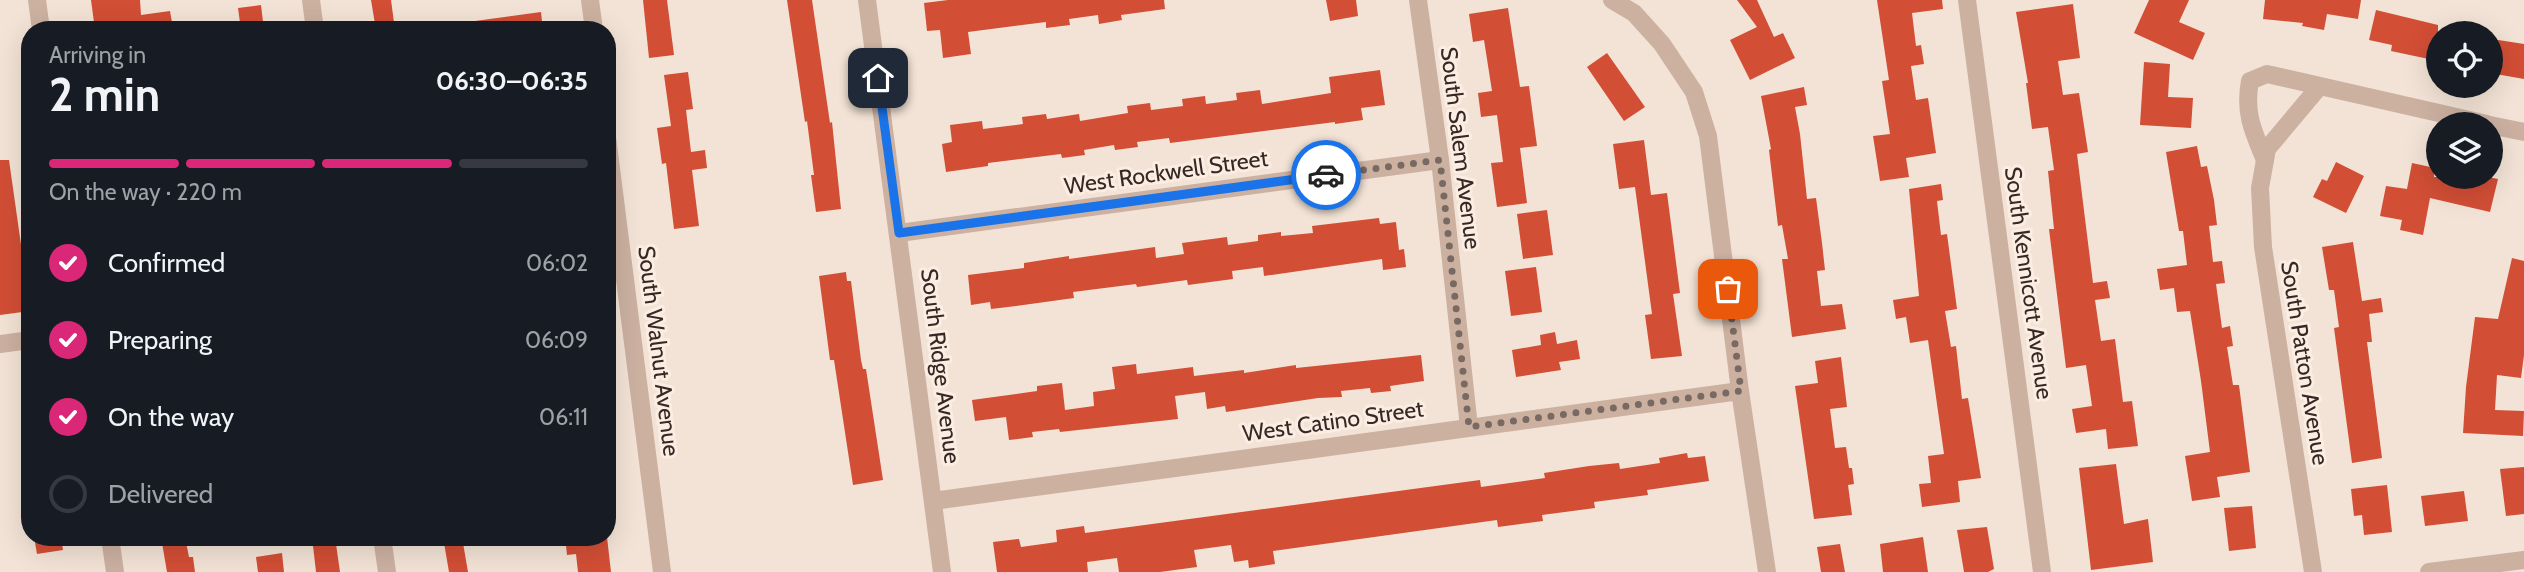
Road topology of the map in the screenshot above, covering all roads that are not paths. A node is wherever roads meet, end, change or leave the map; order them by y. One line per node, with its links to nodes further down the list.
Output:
1 (37, 0): 8 (street)
2 (311, 0): 9 (street)
3 (590, 0): 10 (street)
4 (867, 0): 18 (street, South Ridge Avenue)
5 (1418, 0): 15 (street, South Salem Avenue)
6 (1612, 0): 21 (street)
7 (1967, 0): 32 (street, South Kennicott Avenue)
8 (40, 21)
9 (314, 21)
10 (593, 21)
11 (2319, 87): 12 (street); 16 (street, South Patton Avenue); 16 (street)
12 (2431, 112)
13 (2503, 128): 14 (street)
14 (2524, 132)
15 (1440, 160): 18 (street, West Rockwell Street); 22 (street, South Salem Avenue)
16 (2265, 160): 33 (street, South Patton Avenue)
17 (616, 208): 29 (street, South Walnut Avenue)
18 (899, 233): 23 (street, South Ridge Avenue)
19 (21, 341): 20 (street)
20 (0, 344)
21 (1741, 391): 22 (street, West Catino Street); 31 (street)
22 (1469, 427): 23 (street, West Catino Street)
23 (933, 501): 30 (street, South Ridge Avenue)
24 (111, 546): 27 (street)
25 (383, 546): 28 (street)
26 (2524, 560): 34 (street)
27 (115, 572)
28 (387, 572)
29 (662, 572)
30 (942, 572)
31 (1767, 572)
32 (2042, 572)
33 (2312, 572)
34 (2429, 572)

